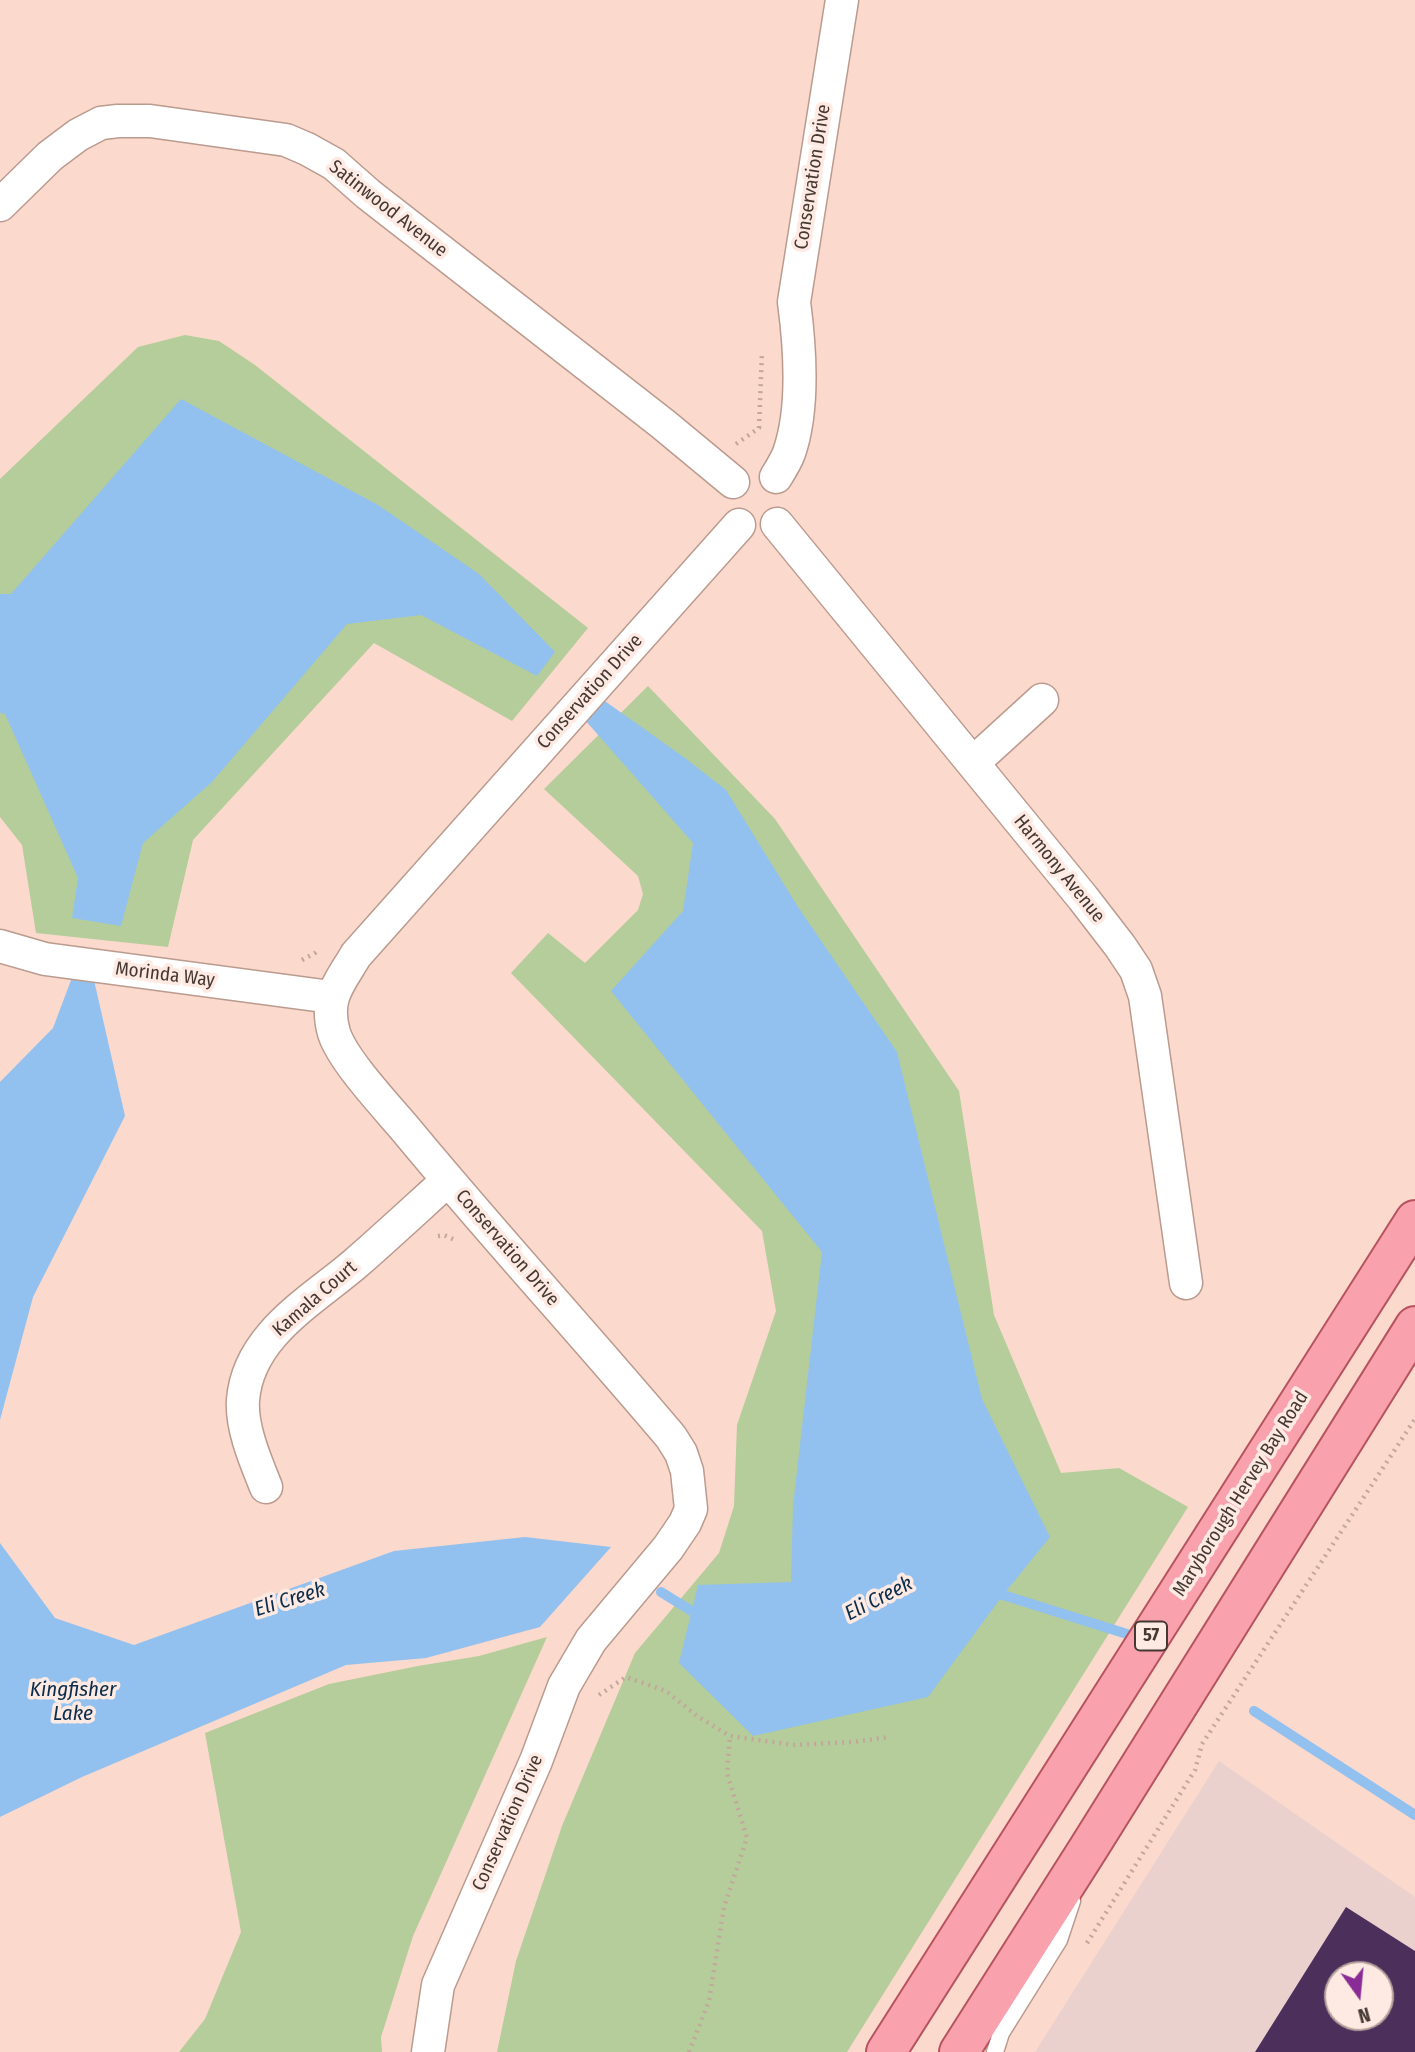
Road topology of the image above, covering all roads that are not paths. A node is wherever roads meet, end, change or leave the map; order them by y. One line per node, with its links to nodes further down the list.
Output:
1 (842, 0): 4 (street, Conservation Drive)
2 (0, 205): 3 (street, Satinwood Avenue)
3 (722, 473): 4 (street); 6 (street)
4 (776, 477): 5 (street)
5 (777, 524): 6 (street); 8 (street, Harmony Avenue)
6 (739, 525): 10 (street, Conservation Drive)
7 (1042, 700): 8 (street)
8 (974, 762): 13 (street, Harmony Avenue)
9 (0, 946): 10 (street, Morinda Way)
10 (331, 997): 11 (street, Conservation Drive)
11 (448, 1180): 15 (street, Kamala Court); 17 (street, Conservation Drive)
12 (1415, 1220): 18 (main road, Maryborough Hervey Bay Road / 57)
13 (1186, 1283)
14 (1410, 1339): 16 (main road)
15 (266, 1488)
16 (1088, 1849): 19 (main road); 20 (lane)
17 (428, 2052)
18 (886, 2052)
19 (959, 2052)
20 (995, 2052)

